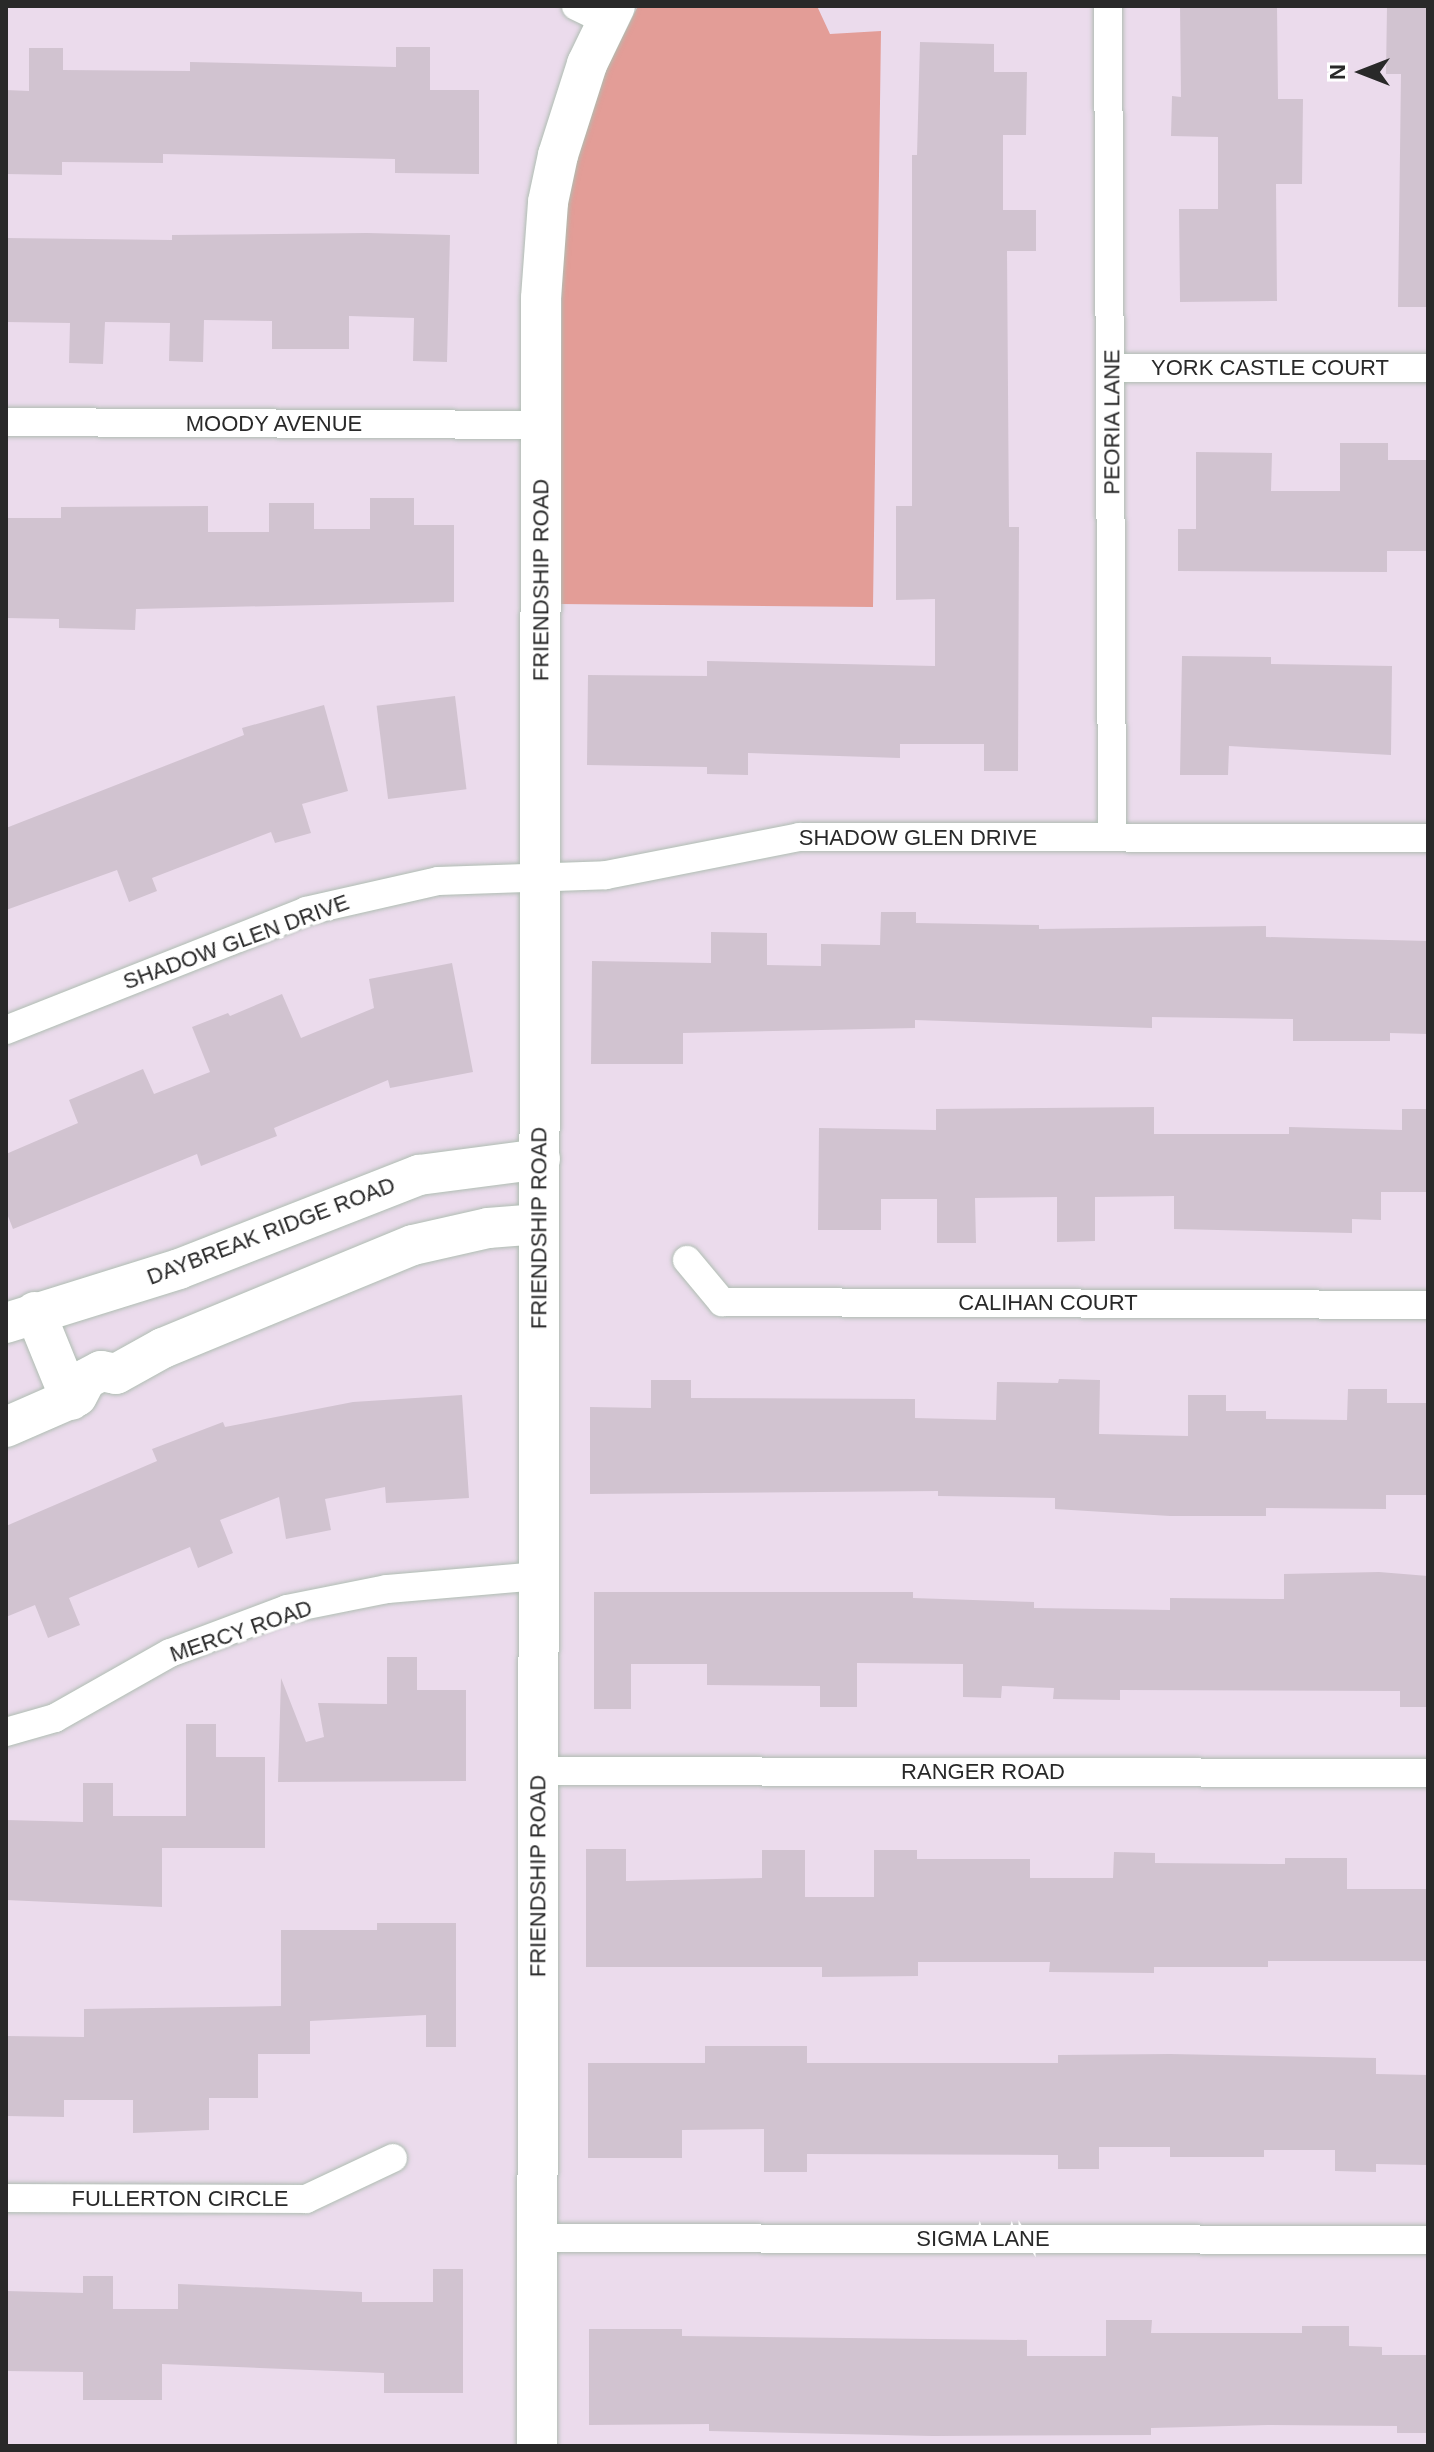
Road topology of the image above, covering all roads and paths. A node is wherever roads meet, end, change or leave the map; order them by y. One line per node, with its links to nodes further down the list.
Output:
1 (1108, 6): 3 (street, PEORIA LANE)
2 (599, 11): 6 (street, FRIENDSHIP ROAD)
3 (1112, 368): 4 (street, YORK CASTLE COURT); 7 (street, PEORIA LANE)
4 (1428, 368)
5 (6, 422): 6 (street, MOODY AVENUE)
6 (541, 425): 9 (street, FRIENDSHIP ROAD)
7 (1112, 837): 8 (street, SHADOW GLEN DRIVE); 9 (street, SHADOW GLEN DRIVE)
8 (1428, 838)
9 (540, 875): 10 (street, SHADOW GLEN DRIVE); 11 (street, FRIENDSHIP ROAD)
10 (6, 1030)
11 (540, 1159): 12 (street, FRIENDSHIP ROAD); 15 (street, DAYBREAK RIDGE ROAD)
12 (539, 1224): 16 (street); 18 (street, FRIENDSHIP ROAD)
13 (687, 1260): 14 (street, CALIHAN COURT)
14 (1428, 1305)
15 (21, 1318): 16 (street)
16 (74, 1398): 17 (street)
17 (6, 1427)
18 (539, 1576): 19 (street, MERCY ROAD); 20 (street, FRIENDSHIP ROAD)
19 (6, 1732)
20 (538, 1771): 21 (street, RANGER ROAD); 24 (street, FRIENDSHIP ROAD)
21 (1428, 1773)
22 (393, 2158): 23 (street, FULLERTON CIRCLE)
23 (6, 2198)
24 (537, 2238): 25 (street, SIGMA LANE); 26 (street, FRIENDSHIP ROAD)
25 (1428, 2240)
26 (537, 2446)

